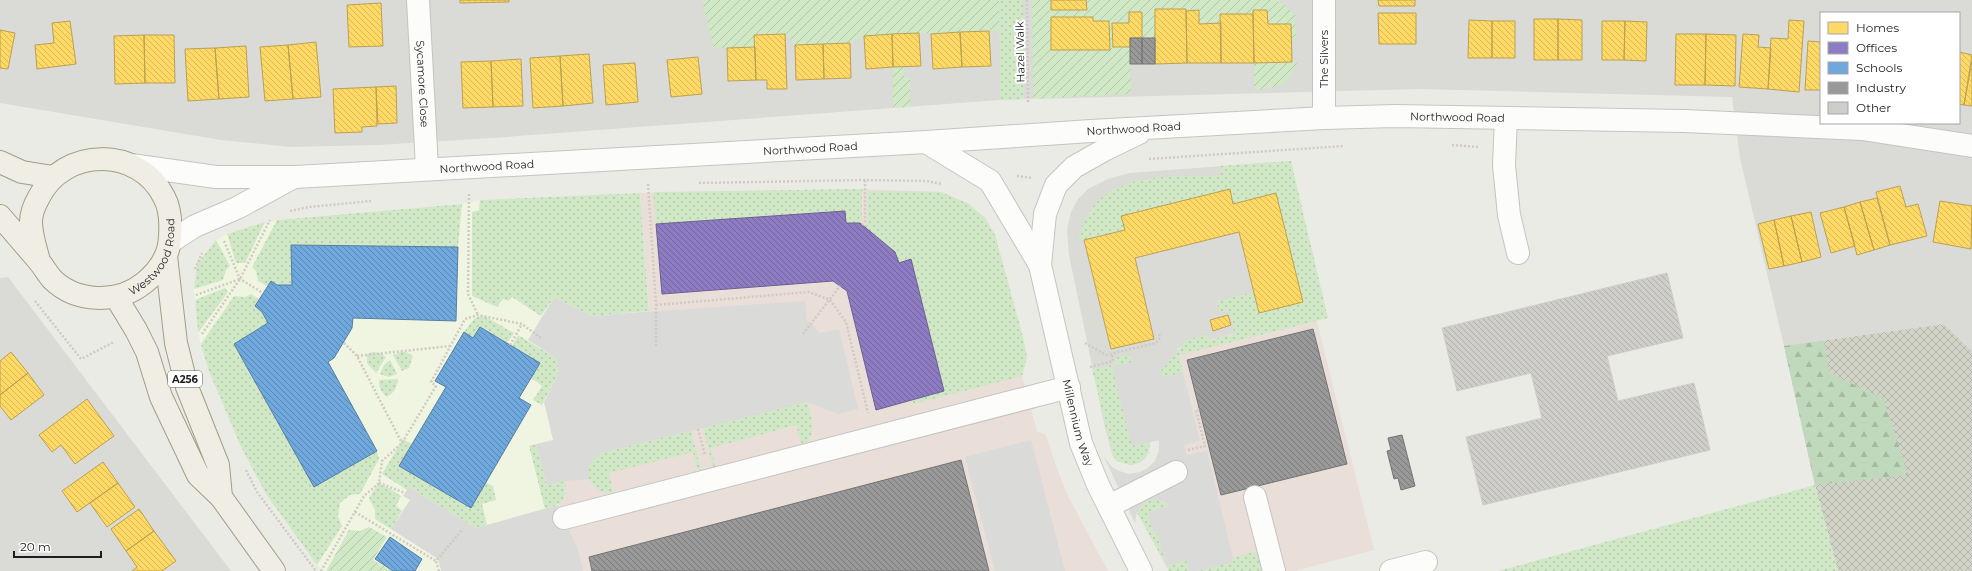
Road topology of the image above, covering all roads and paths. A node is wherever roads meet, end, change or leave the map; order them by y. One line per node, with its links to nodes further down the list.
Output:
1 (418, 0): 16 (street, Sycamore Close)
2 (1027, 0): 4 (path, Hazel Walk)
3 (1324, 0): 5 (street, The Silvers)
4 (1028, 103)
5 (1324, 118): 6 (street, Northwood Road); 7 (street, Northwood Road)
6 (1506, 118): 11 (street); 12 (street, Northwood Road)
7 (1151, 128): 8 (street, Northwood Road); 38 (street, Millennium Way)
8 (926, 142): 16 (street, Northwood Road); 38 (street, Millennium Way)
9 (1450, 145): 11 (path)
10 (1346, 146): 13 (path)
11 (1505, 146): 36 (street)
12 (1972, 146)
13 (1142, 159)
14 (0, 162): 17 (main road)
15 (131, 165): 17 (main road, Westwood Road / A256); 18 (street, Northwood Road); 35 (main road, Westwood Road / A256)
16 (427, 168): 18 (street, Northwood Road)
17 (53, 177): 37 (main road, Westwood Road / A256)
18 (295, 177): 35 (street, Northwood Road)
19 (865, 180): 20 (path); 24 (path); 32 (path)
20 (695, 183)
21 (640, 184): 22 (path)
22 (648, 184): 23 (path); 47 (path)
23 (656, 184)
24 (945, 184)
25 (469, 192): 26 (path); 27 (path); 48 (path)
26 (476, 192)
27 (461, 193)
28 (377, 201): 29 (path)
29 (286, 211)
30 (0, 216): 37 (main road, Westwood Road / A256)
31 (270, 218): 40 (path)
32 (862, 225)
33 (222, 237): 40 (path)
34 (207, 247): 39 (path)
35 (168, 249): 43 (main road, Westwood Road / A256); 71 (main road, A256)
36 (1518, 253)
37 (39, 261): 43 (main road, Westwood Road / A256)
38 (1040, 265): 63 (street, Millennium Way)
39 (194, 275)
40 (240, 279): 42 (path); 44 (path); 52 (path)
41 (840, 286): 46 (path)
42 (263, 293)
43 (116, 297): 71 (main road, A256)
44 (188, 297)
45 (34, 300): 61 (path)
46 (830, 300): 47 (path); 51 (path); 65 (path)
47 (656, 305): 58 (path)
48 (478, 315): 49 (path); 57 (path)
49 (522, 324): 53 (path); 56 (path)
50 (1159, 333): 59 (path)
51 (803, 334)
52 (201, 335)
53 (542, 338)
54 (1082, 340): 59 (path)
55 (344, 343): 60 (path)
56 (510, 345)
57 (450, 346): 60 (path); 66 (path)
58 (656, 346)
59 (1112, 354): 62 (path)
60 (357, 356): 66 (path)
61 (81, 359)
62 (1087, 368)
63 (1069, 387): 73 (street, Millennium Way); 75 (street)
64 (1200, 409): 67 (path)
65 (870, 420)
66 (402, 443): 69 (path)
67 (1185, 451)
68 (1176, 472): 73 (street)
69 (379, 483): 70 (path); 74 (path)
70 (405, 494)
71 (221, 497): 79 (main road, A256)
72 (1255, 497): 83 (street)
73 (1109, 506): 82 (street, Millennium Way)
74 (355, 512): 77 (path); 80 (path)
75 (564, 518)
76 (463, 529): 77 (path)
77 (436, 561): 81 (path)
78 (1426, 562): 84 (street)
79 (274, 571)
80 (321, 571)
81 (438, 571)
82 (1141, 571)
83 (1274, 571)
84 (1391, 571)

